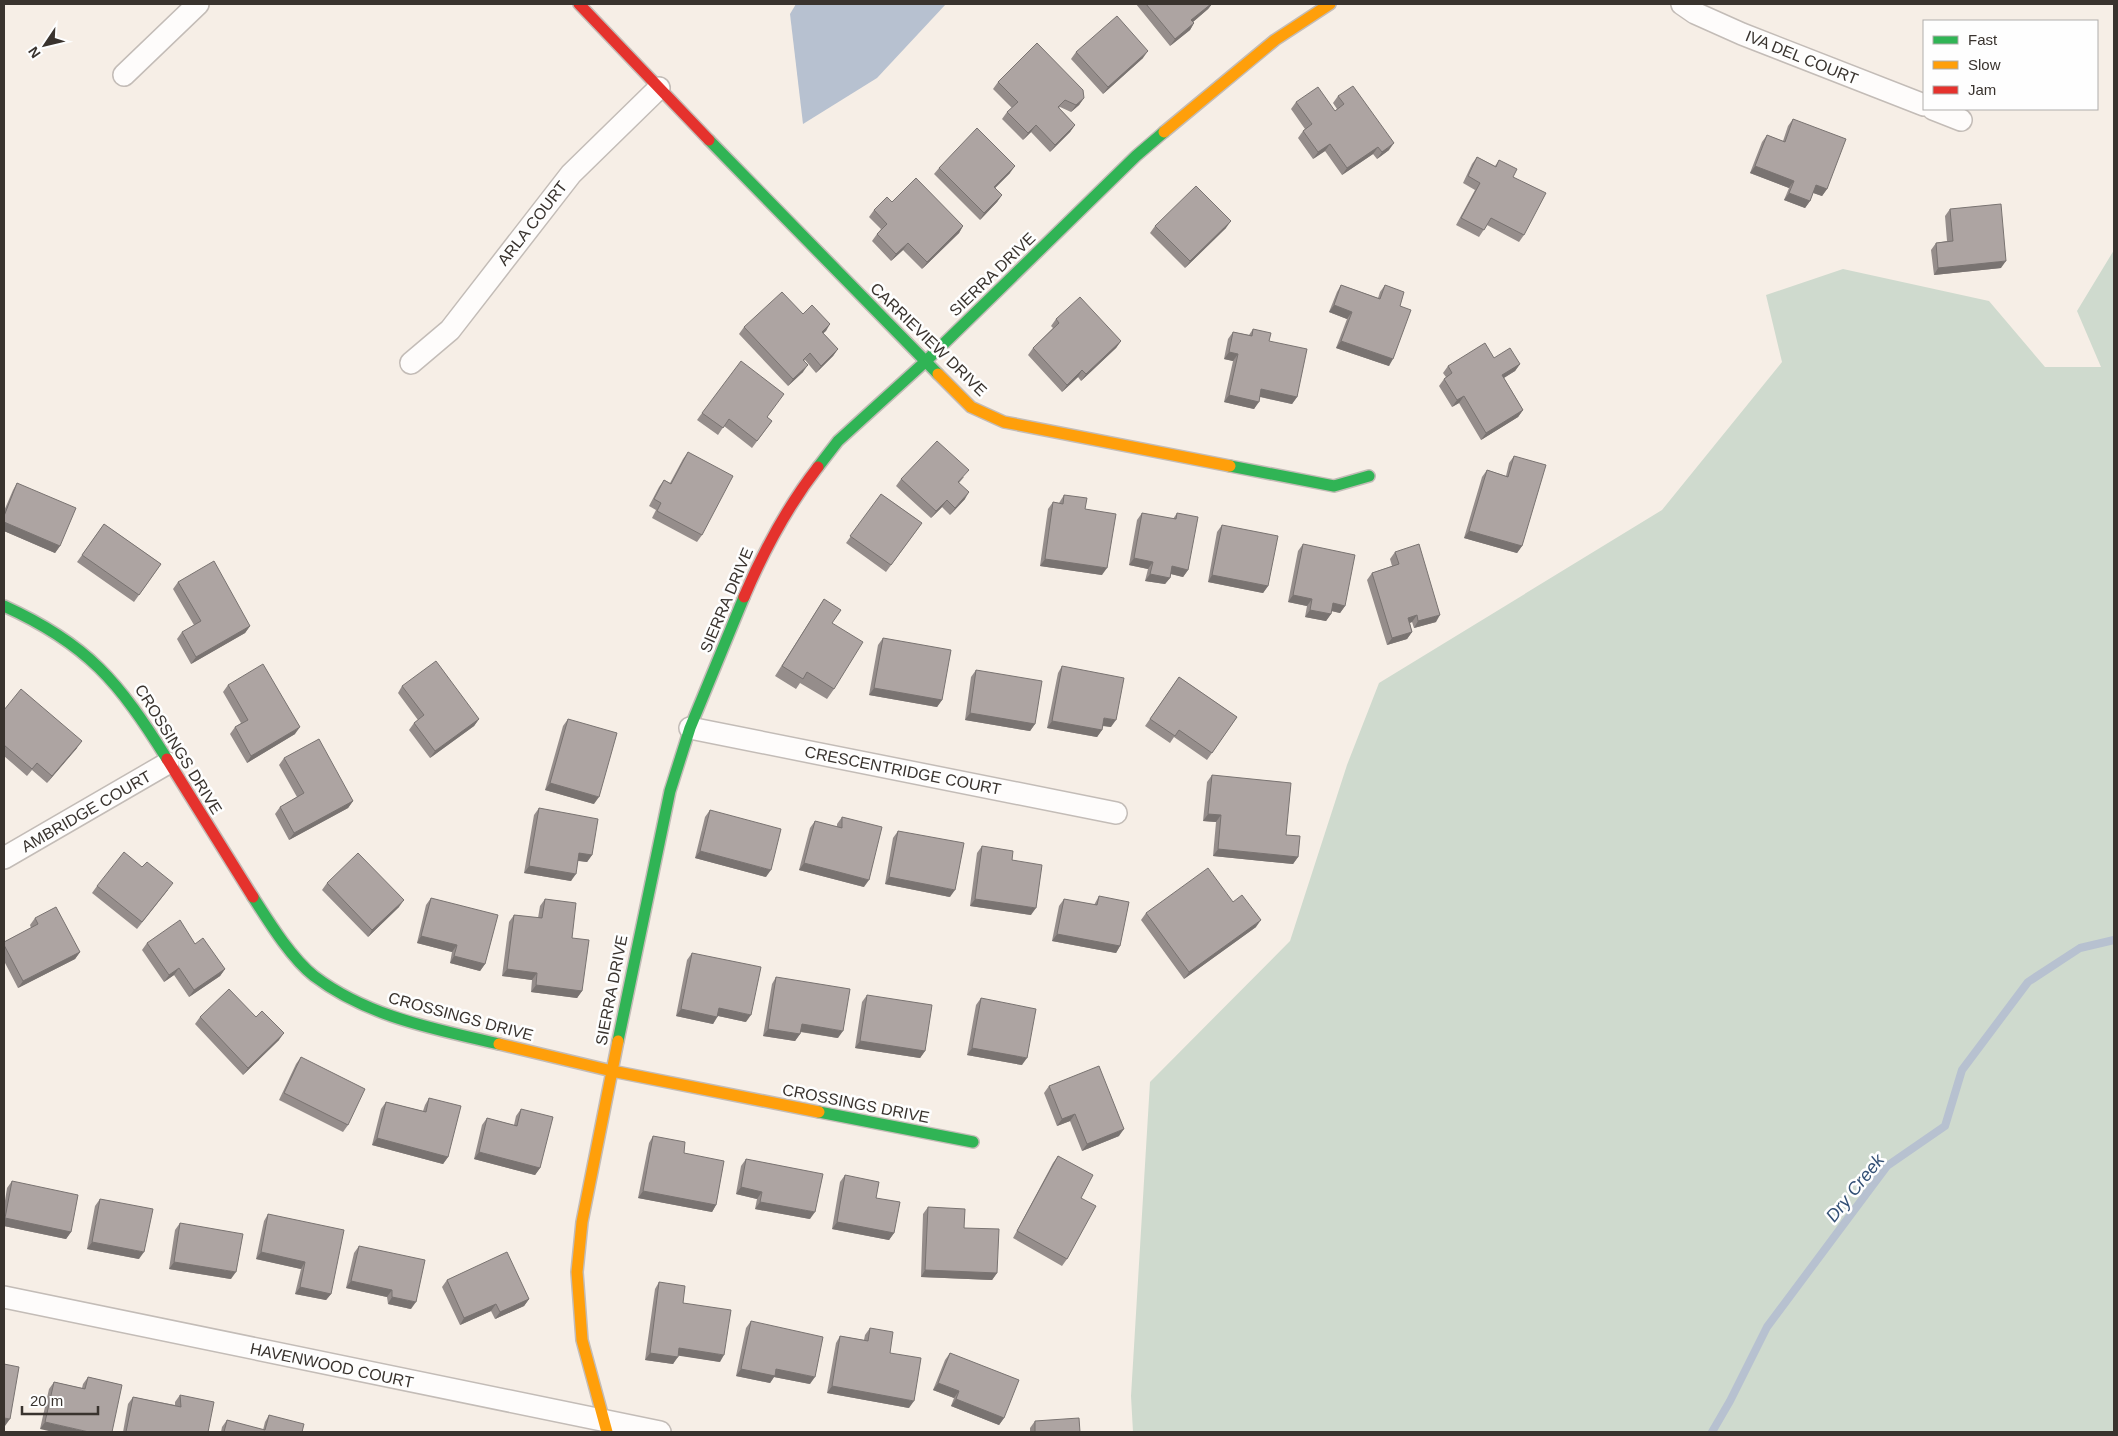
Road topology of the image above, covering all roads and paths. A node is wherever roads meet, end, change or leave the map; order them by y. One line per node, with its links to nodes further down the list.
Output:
1 (198, 4): 5 (street)
2 (579, 4): 6 (street, CARRIEVIEW DRIVE)
3 (1330, 4): 10 (street, SIERRA DRIVE)
4 (1682, 4): 7 (street, IVA DEL COURT)
5 (124, 75)
6 (659, 88): 10 (street, CARRIEVIEW DRIVE); 11 (street, ARLA COURT)
7 (1923, 105)
8 (1936, 110): 9 (street)
9 (1961, 120)
10 (926, 361): 12 (street, CARRIEVIEW DRIVE); 14 (street, SIERRA DRIVE)
11 (411, 363)
12 (1369, 476)
13 (4, 606): 15 (street, CROSSINGS DRIVE)
14 (690, 728): 16 (street, CRESCENTRIDGE COURT); 18 (street, SIERRA DRIVE)
15 (168, 763): 17 (street, AMBRIDGE COURT); 18 (street, CROSSINGS DRIVE)
16 (1116, 812)
17 (4, 858)
18 (612, 1071): 19 (street, CROSSINGS DRIVE); 21 (street, SIERRA DRIVE)
19 (972, 1142)
20 (4, 1297): 21 (street, HAVENWOOD COURT)
21 (606, 1427): 22 (street, HAVENWOOD COURT)
22 (660, 1432)

